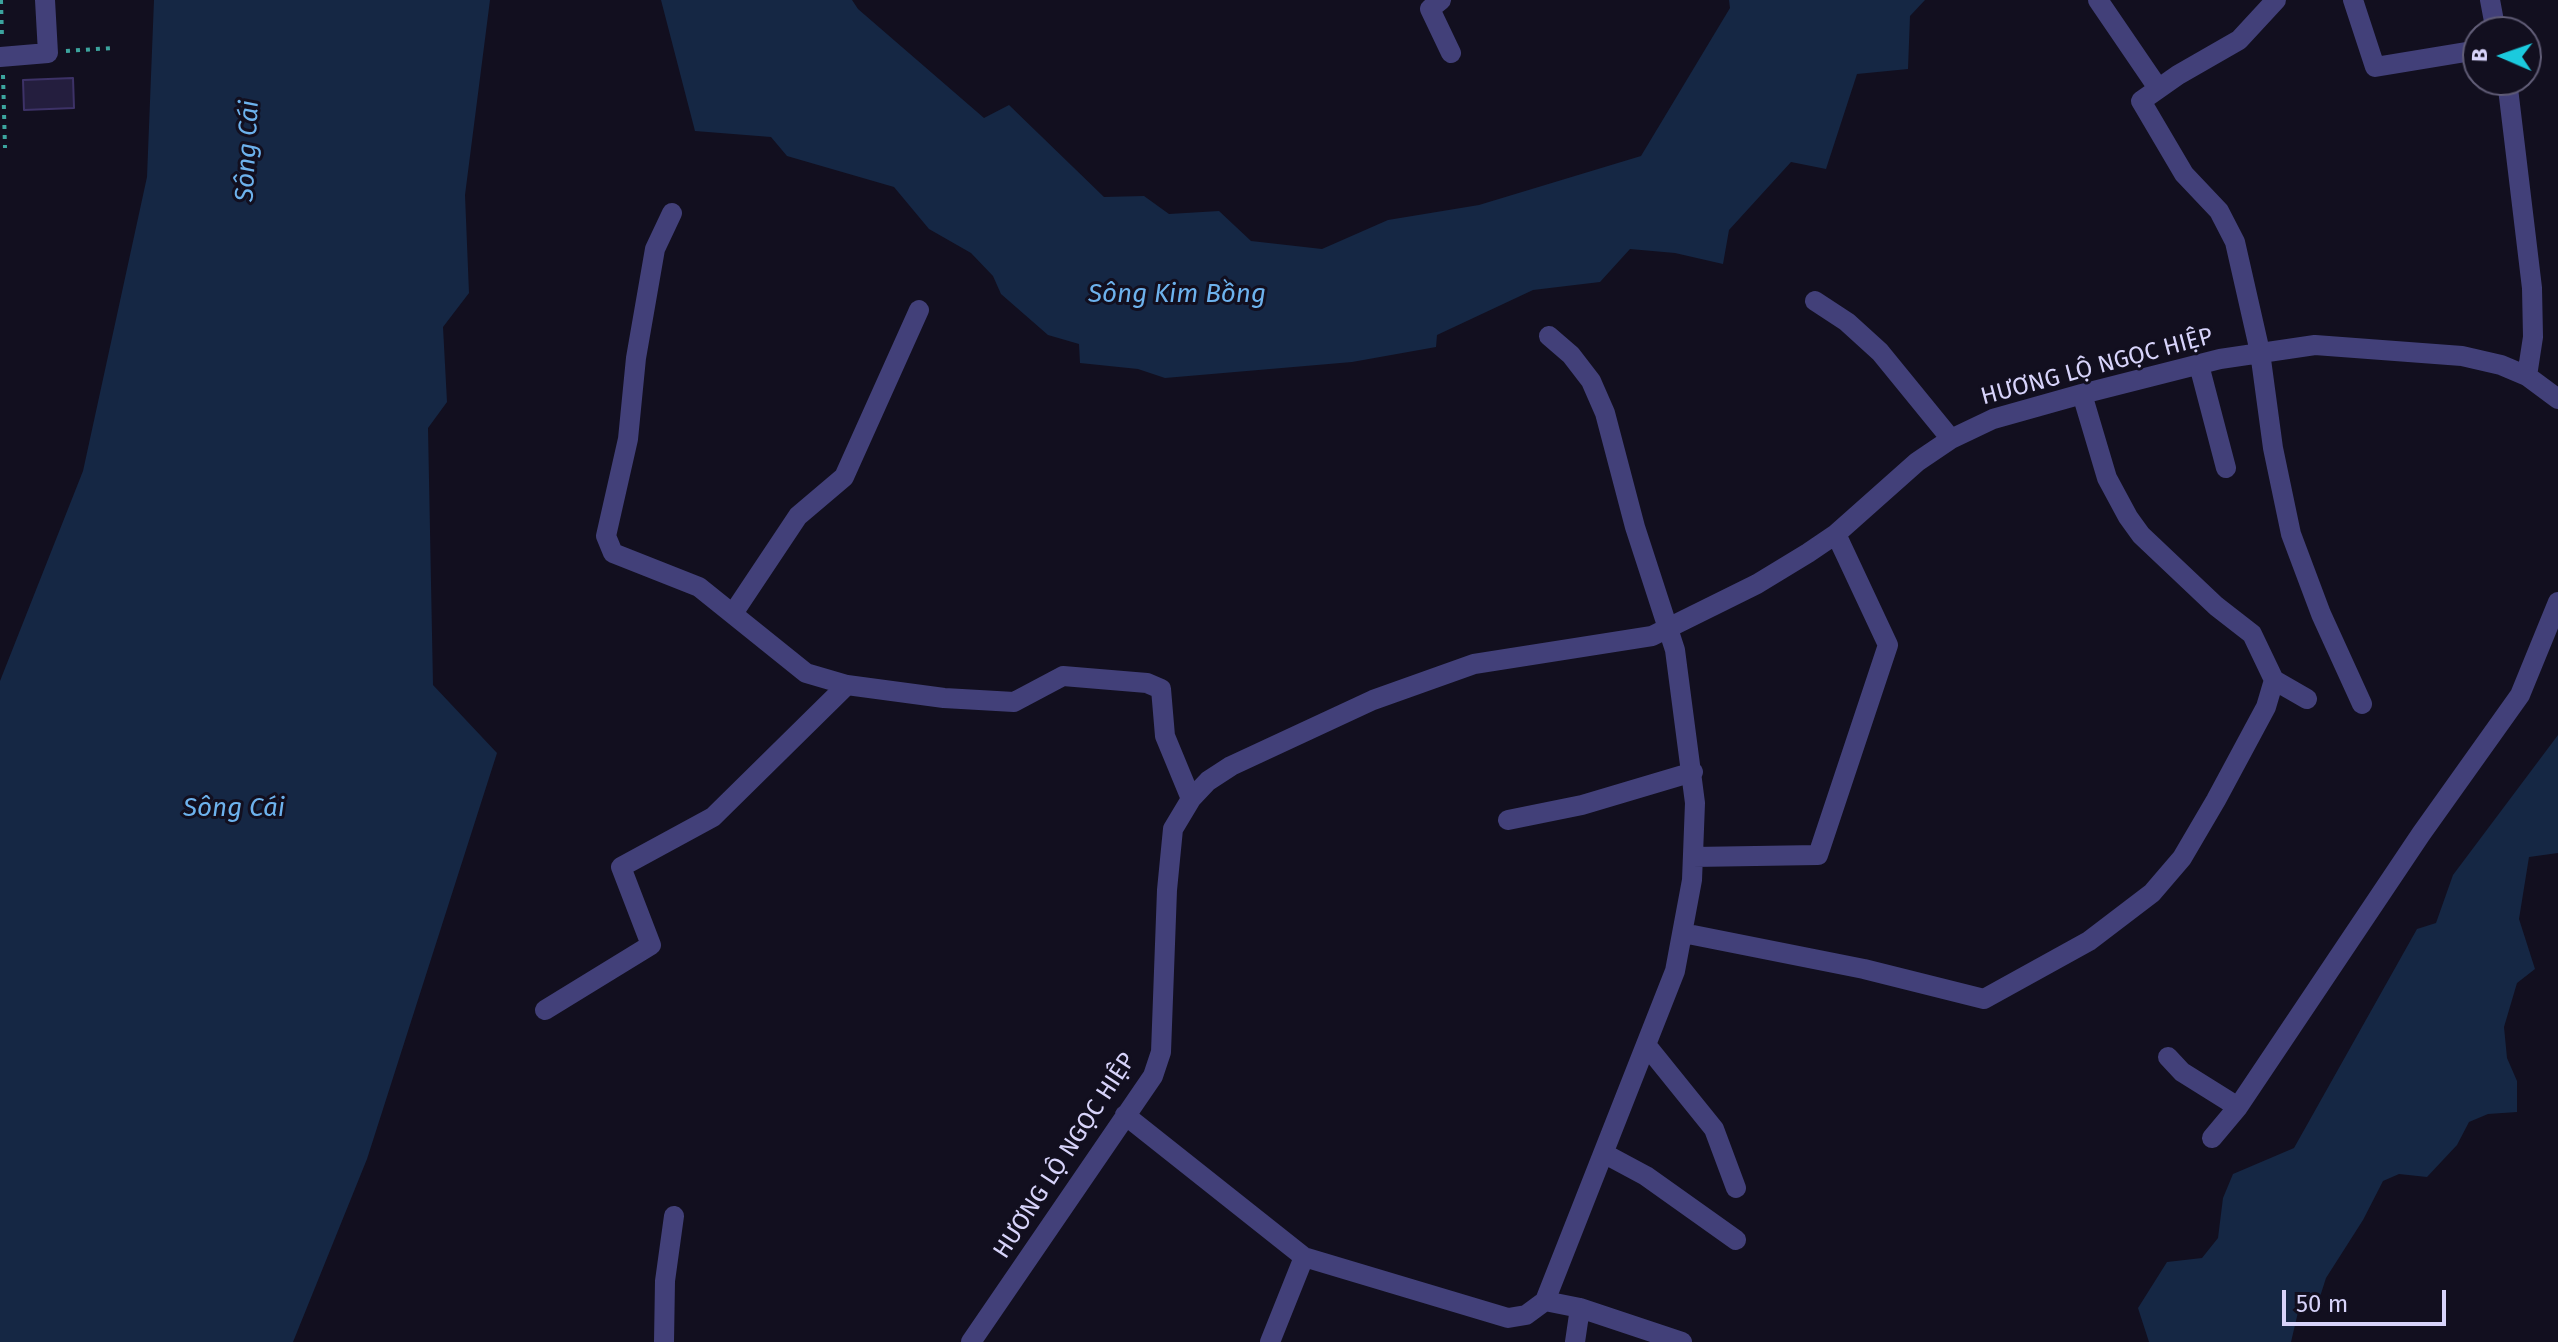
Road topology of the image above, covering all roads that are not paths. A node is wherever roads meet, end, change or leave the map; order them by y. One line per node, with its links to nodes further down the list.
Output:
1 (45, 0): 8 (street)
2 (1441, 0): 6 (street)
3 (2098, 0): 9 (street)
4 (2276, 0): 9 (street)
5 (2353, 0): 7 (street)
6 (1451, 53)
7 (2462, 53)
8 (0, 57)
9 (2158, 88): 15 (street)
10 (2509, 96): 17 (street)
11 (672, 213): 24 (street)
12 (1815, 301): 20 (street)
13 (919, 310): 24 (street)
14 (1549, 336): 25 (street)
15 (2260, 352): 16 (street, HƯƠNG LỘ NGỌC HIỆP); 17 (street, HƯƠNG LỘ NGỌC HIỆP); 29 (street)
16 (2199, 365): 18 (street, HƯƠNG LỘ NGỌC HIỆP); 21 (street)
17 (2527, 376): 19 (street, HƯƠNG LỘ NGỌC HIỆP)
18 (2082, 394): 20 (street, HƯƠNG LỘ NGỌC HIỆP); 26 (street)
19 (2558, 399)
20 (1951, 439): 22 (street, HƯƠNG LỘ NGỌC HIỆP)
21 (2226, 468)
22 (1836, 534): 25 (street, HƯƠNG LỘ NGỌC HIỆP); 33 (street)
23 (2558, 602): 38 (street)
24 (734, 612): 27 (street)
25 (1669, 627): 30 (street); 31 (street, HƯƠNG LỘ NGỌC HIỆP)
26 (2274, 680): 28 (street); 34 (street)
27 (847, 685): 31 (street); 35 (street)
28 (2307, 699)
29 (2362, 704)
30 (1693, 772): 32 (street); 33 (street)
31 (1191, 799): 39 (street, HƯƠNG LỘ NGỌC HIỆP)
32 (1508, 820)
33 (1693, 857): 34 (street)
34 (1683, 933): 36 (street)
35 (545, 1010)
36 (1647, 1046): 41 (street); 42 (street)
37 (2168, 1057): 38 (street)
38 (2238, 1107): 40 (street)
39 (1125, 1115): 45 (street); 49 (street, HƯƠNG LỘ NGỌC HIỆP)
40 (2212, 1138)
41 (1605, 1154): 44 (street); 46 (street)
42 (1736, 1188)
43 (674, 1216): 48 (street)
44 (1736, 1240)
45 (1304, 1257): 46 (street); 50 (street)
46 (1545, 1301): 47 (street)
47 (1580, 1308): 51 (street); 52 (street)
48 (664, 1342)
49 (971, 1342)
50 (1270, 1342)
51 (1575, 1342)
52 (1682, 1342)

